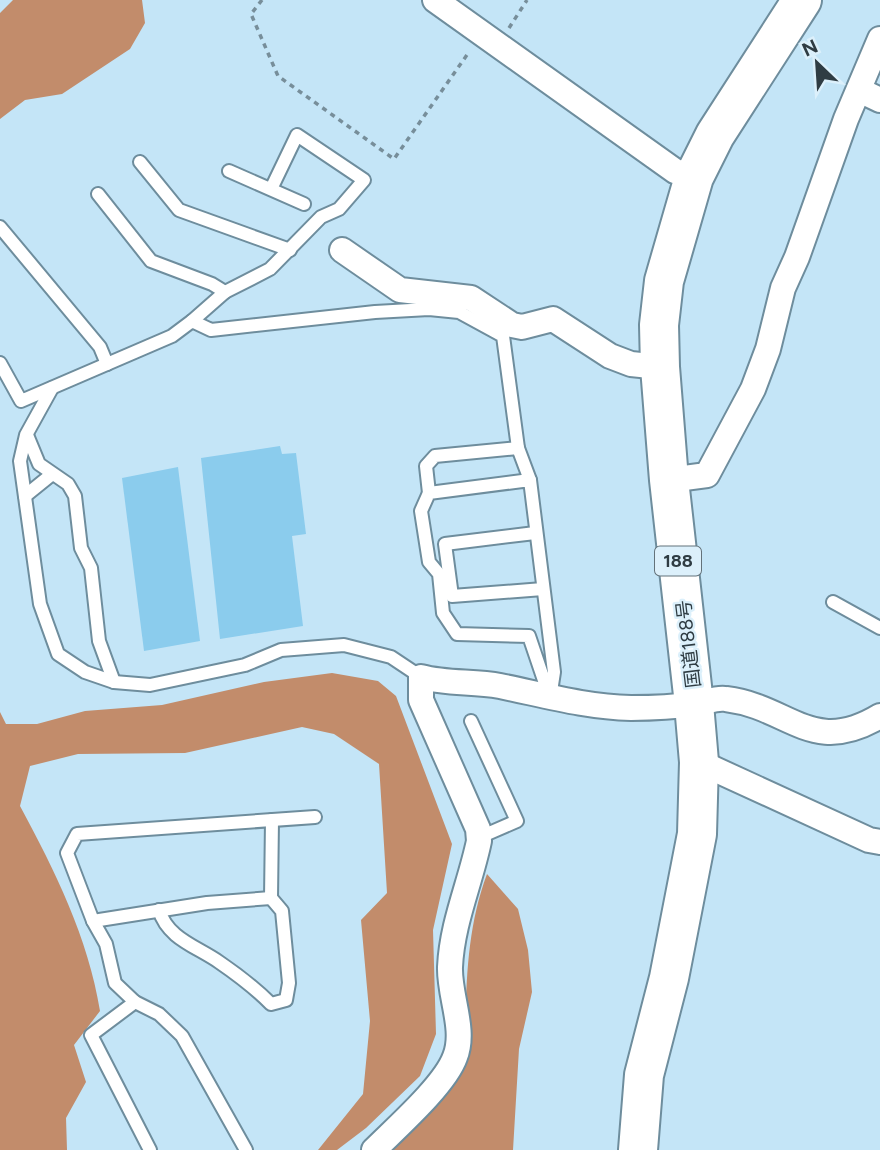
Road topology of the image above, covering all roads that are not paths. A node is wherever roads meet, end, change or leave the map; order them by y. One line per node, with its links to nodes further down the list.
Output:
1 (435, 0): 7 (street)
2 (802, 0): 7 (highway, 国道188号 / 188)
3 (880, 39): 4 (street)
4 (870, 95): 24 (street)
5 (140, 162): 12 (lane)
6 (229, 171): 8 (lane)
7 (694, 177): 18 (highway, 国道188号 / 188)
8 (272, 187): 10 (lane); 12 (lane)
9 (98, 194): 14 (lane)
10 (304, 204)
11 (0, 228): 17 (lane)
12 (290, 250): 14 (lane)
13 (342, 250): 18 (street)
14 (225, 292): 15 (lane)
15 (192, 321): 17 (lane); 21 (lane)
16 (0, 363): 19 (lane)
17 (107, 364): 19 (lane)
18 (660, 367): 24 (highway, 国道188号 / 188)
19 (52, 388): 20 (lane)
20 (26, 435): 22 (lane); 26 (lane)
21 (519, 448): 23 (lane); 25 (lane)
22 (51, 475): 26 (lane); 32 (lane)
23 (530, 480): 25 (lane); 27 (lane)
24 (669, 480): 34 (highway, 国道188号 / 188)
25 (429, 493): 33 (lane)
26 (25, 496): 32 (lane)
27 (535, 533): 28 (lane); 28 (lane)
28 (543, 589): 33 (lane)
29 (832, 602): 30 (lane)
30 (880, 628)
31 (421, 677): 32 (lane); 33 (street); 40 (street)
32 (114, 682)
33 (550, 698): 34 (street)
34 (695, 704): 35 (street); 37 (highway, 国道188号 / 188)
35 (880, 716)
36 (471, 720): 40 (lane)
37 (699, 762): 41 (street); 49 (highway, 国道188号 / 188)
38 (314, 817): 39 (lane)
39 (272, 820): 42 (lane); 44 (lane)
40 (478, 829): 48 (street)
41 (880, 842)
42 (271, 898): 43 (lane); 43 (lane)
43 (159, 910): 44 (lane)
44 (93, 920): 45 (lane)
45 (135, 1002): 46 (lane); 47 (lane)
46 (150, 1150)
47 (246, 1150)
48 (374, 1150)
49 (638, 1150)

